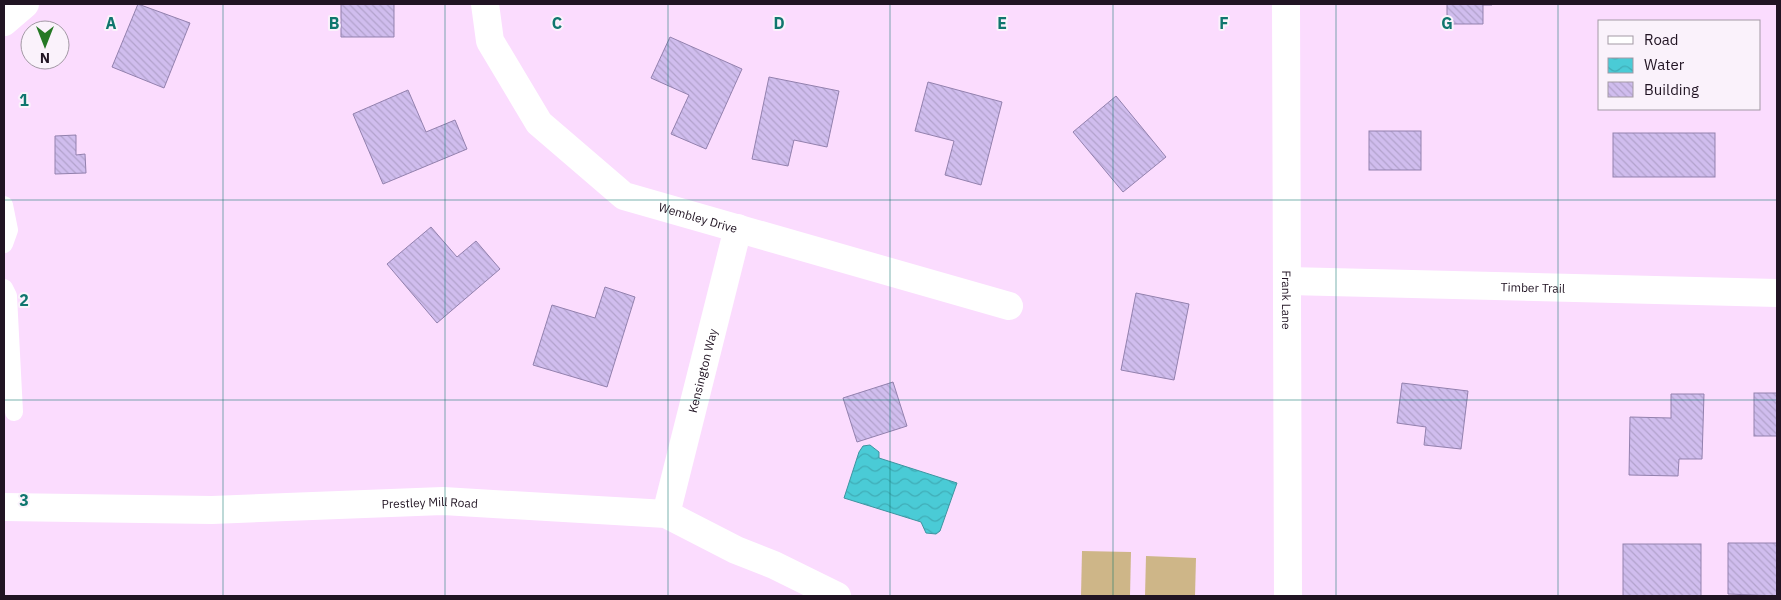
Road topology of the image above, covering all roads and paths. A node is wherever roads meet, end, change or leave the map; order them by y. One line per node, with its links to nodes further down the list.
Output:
1 (25, 4): 4 (street)
2 (486, 4): 6 (street, Wembley Drive)
3 (1286, 4): 8 (street, Frank Lane)
4 (4, 22)
5 (4, 205): 7 (lane)
6 (738, 228): 11 (street, Wembley Drive); 14 (street, Kensington Way)
7 (4, 244)
8 (1288, 281): 10 (street, Timber Trail); 16 (street, Frank Lane)
9 (4, 288): 12 (lane)
10 (1777, 294)
11 (1009, 306)
12 (14, 412)
13 (4, 507): 14 (street, Prestley Mill Road)
14 (666, 514): 15 (street, Prestley Mill Road)
15 (837, 596)
16 (1288, 596)

